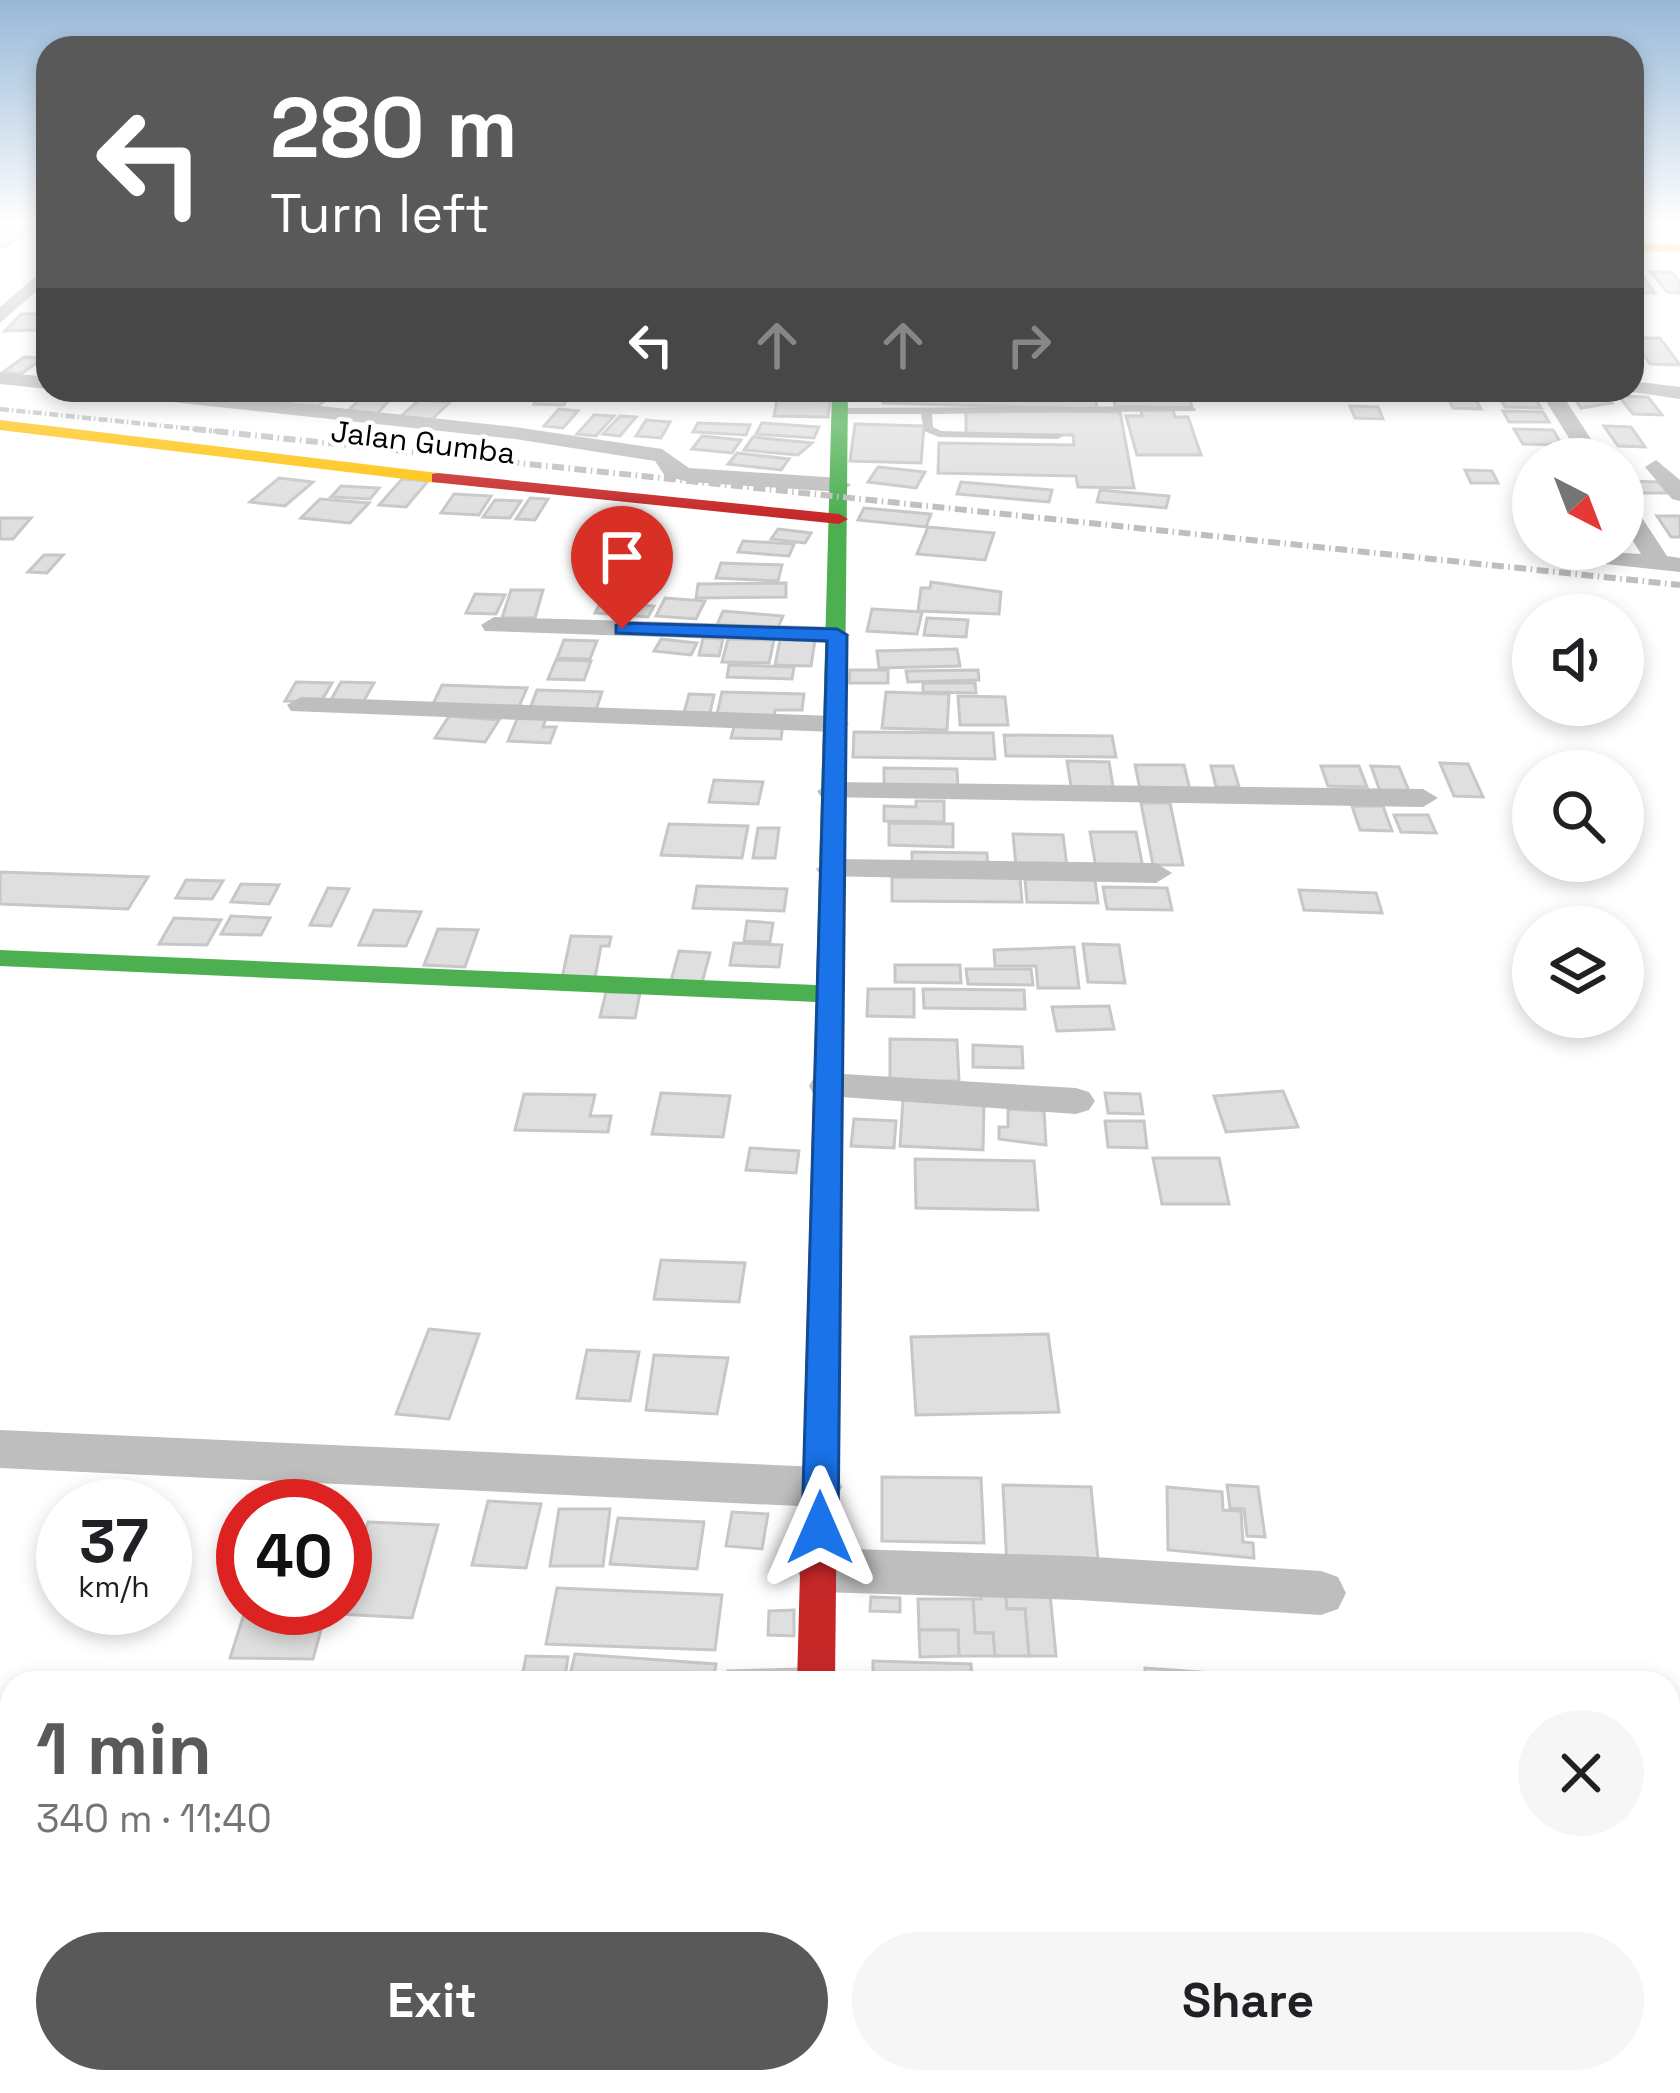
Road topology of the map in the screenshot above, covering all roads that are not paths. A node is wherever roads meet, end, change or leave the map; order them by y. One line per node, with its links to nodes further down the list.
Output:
1 (3, 378): 2 (street)
2 (36, 382)
3 (1644, 388): 4 (street)
4 (1680, 393)
5 (220, 402): 15 (street)
6 (840, 402): 15 (street)
7 (851, 402): 9 (lane)
8 (1557, 402): 13 (street)
9 (926, 409): 10 (lane); 12 (lane)
10 (1191, 409)
11 (0, 424): 17 (street, Jalan Gumba)
12 (1058, 436)
13 (1580, 438)
14 (1656, 467): 16 (street)
15 (840, 485): 17 (street)
16 (1680, 494)
17 (839, 520): 21 (street)
18 (1644, 532): 19 (street)
19 (1669, 564)
20 (494, 625): 21 (street)
21 (837, 635): 23 (street)
22 (301, 705): 23 (street)
23 (835, 724): 24 (street)
24 (832, 791): 25 (street); 26 (street)
25 (1423, 798)
26 (832, 869): 27 (street); 29 (street)
27 (1156, 873)
28 (0, 958): 29 (street)
29 (830, 994): 30 (street)
30 (826, 1086): 31 (street); 33 (street)
31 (1076, 1101)
32 (0, 1448): 33 (street)
33 (819, 1487): 34 (street)
34 (821, 1570): 35 (street); 36 (street)
35 (1321, 1593)
36 (817, 1671)

